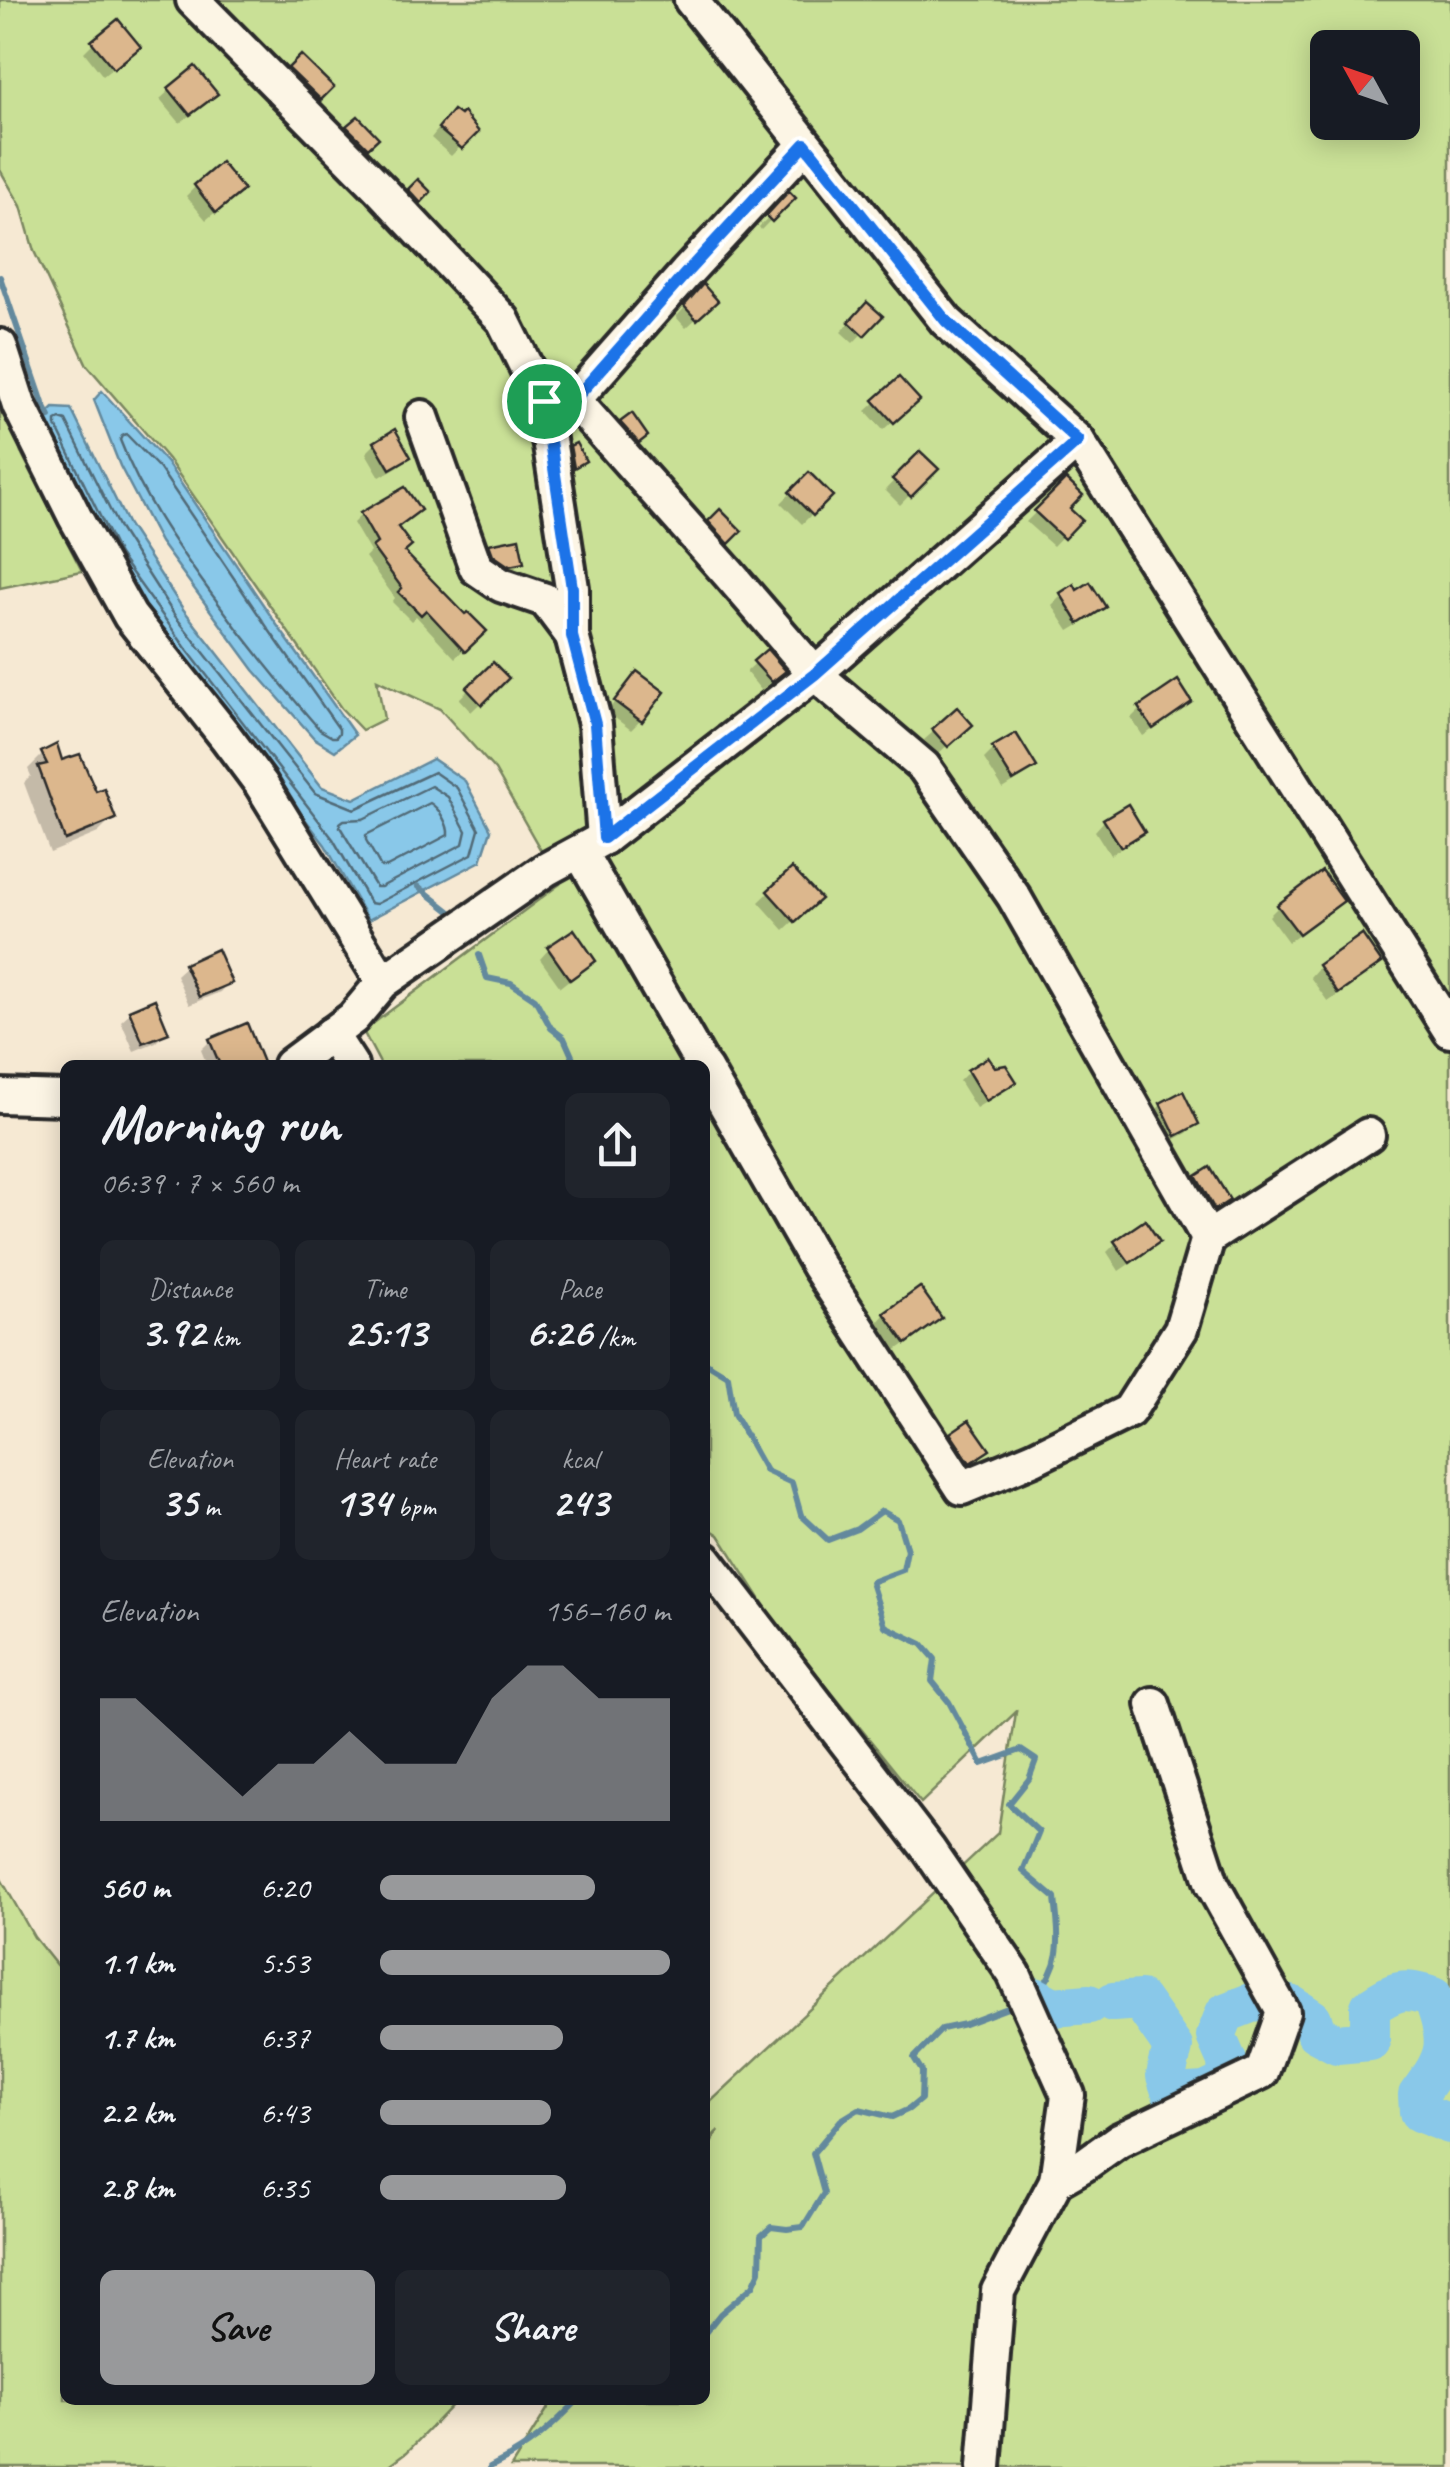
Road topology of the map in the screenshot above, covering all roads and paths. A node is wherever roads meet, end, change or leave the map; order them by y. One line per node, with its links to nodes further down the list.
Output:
1 (193, 0): 5 (street)
2 (691, 0): 3 (street)
3 (805, 144): 5 (street); 7 (street)
4 (0, 346): 11 (street)
5 (558, 401): 8 (street); 9 (street)
6 (422, 417): 8 (street)
7 (1078, 441): 9 (street); 12 (street)
8 (572, 636): 10 (street)
9 (815, 674): 10 (street); 21 (street)
10 (592, 845): 11 (street); 16 (street)
11 (382, 982): 13 (street)
12 (1450, 1031)
13 (331, 1034): 14 (street); 15 (street)
14 (297, 1060)
15 (348, 1060)
16 (700, 1060)
17 (710, 1077): 21 (street)
18 (0, 1096): 19 (street)
19 (60, 1098)
20 (1368, 1135): 21 (street)
21 (1208, 1238)
22 (710, 1566): 24 (street)
23 (1153, 1704): 24 (street)
24 (1056, 2181): 25 (street)
25 (984, 2467)

